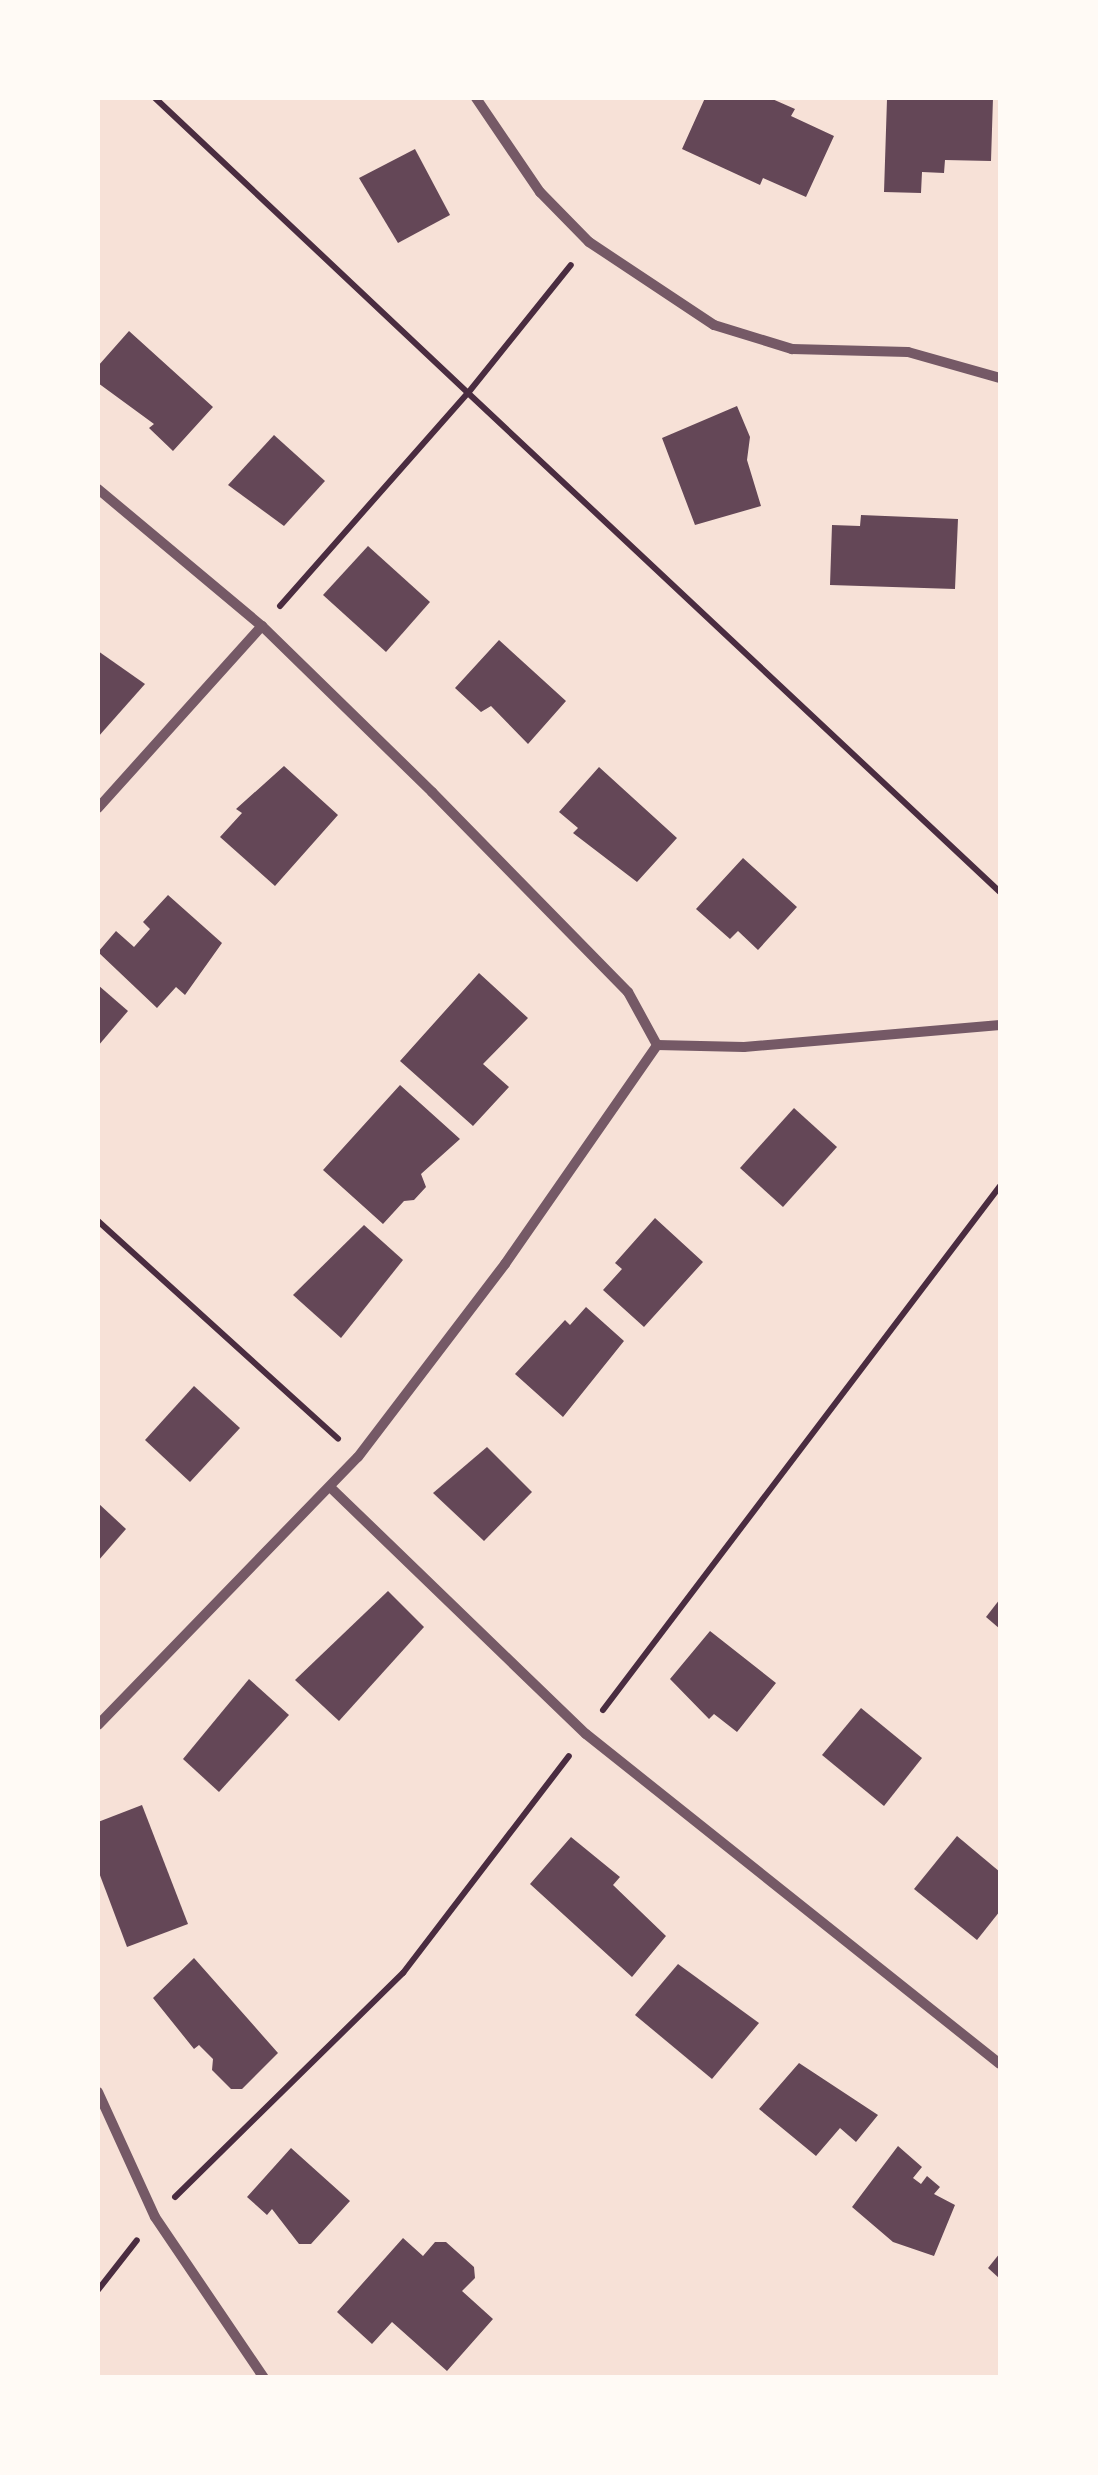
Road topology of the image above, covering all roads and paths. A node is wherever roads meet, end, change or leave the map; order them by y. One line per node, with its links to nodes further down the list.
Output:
1 (156, 98): 5 (path)
2 (476, 98): 3 (street)
3 (589, 242): 4 (street); 5 (path)
4 (1000, 378)
5 (468, 393): 7 (path); 9 (path)
6 (98, 489): 7 (street)
7 (262, 626): 8 (street); 11 (street)
8 (98, 808)
9 (1000, 892)
10 (1000, 1025): 11 (street)
11 (657, 1045): 13 (street)
12 (98, 1221): 13 (path)
13 (358, 1457): 14 (street)
14 (332, 1488): 15 (street); 16 (street)
15 (98, 1725)
16 (1000, 2064)
17 (98, 2092): 18 (street)
18 (264, 2378)

